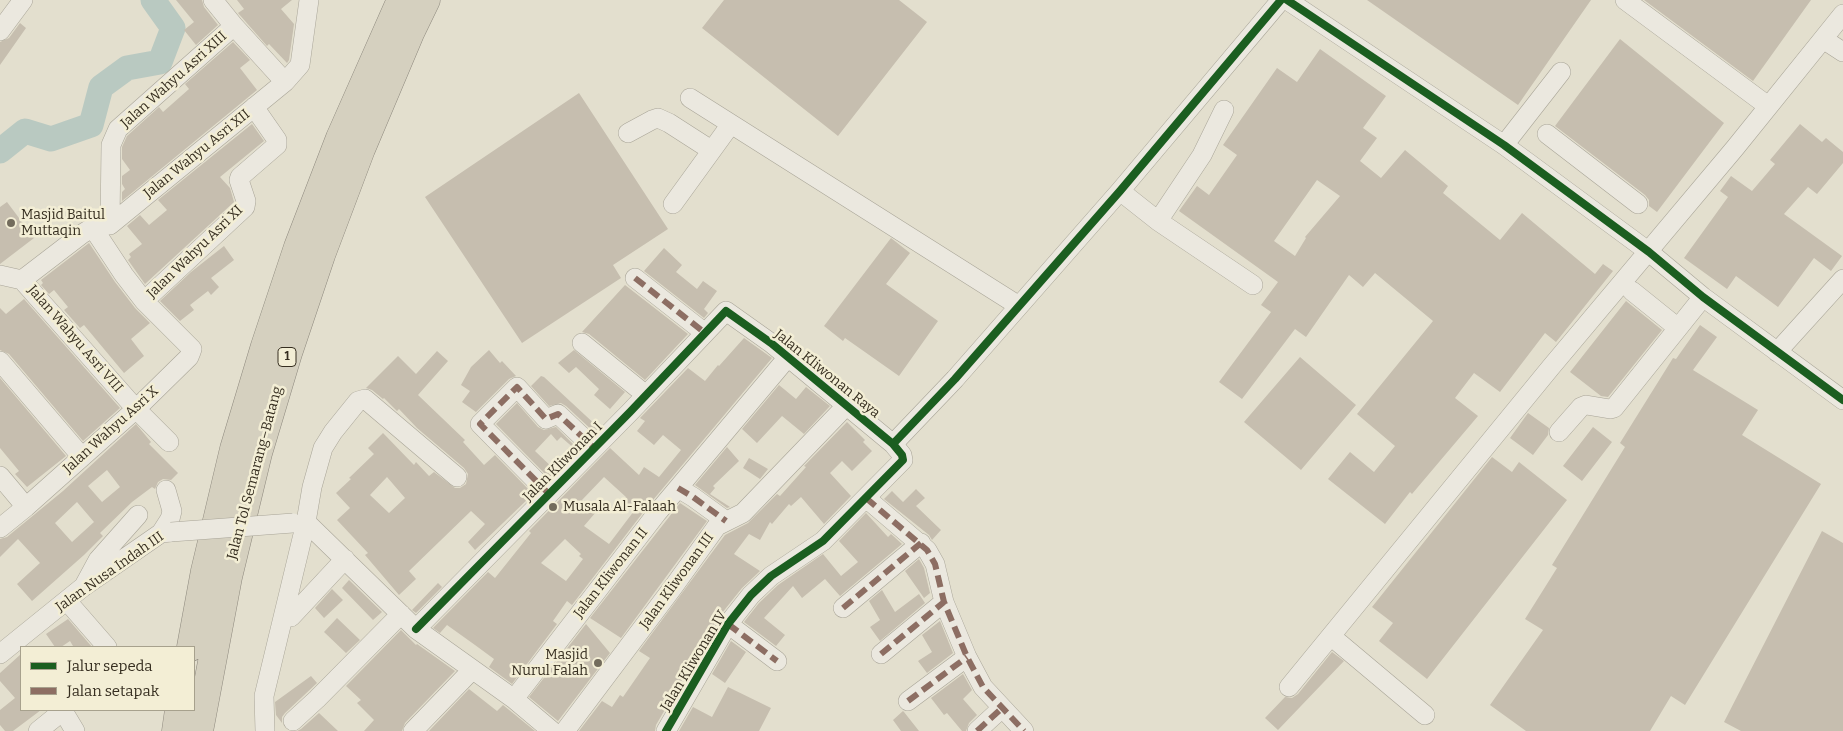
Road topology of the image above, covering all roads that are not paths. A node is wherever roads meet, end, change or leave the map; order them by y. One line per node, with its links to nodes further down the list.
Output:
1 (23, 0): 11 (street)
2 (213, 0): 10 (street)
3 (309, 0): 15 (street, Jalan Wahyu Asri XII)
4 (401, 0): 84 (highway, Jalan Tol Semarang–Batang / 1)
5 (426, 0): 102 (highway, Jalan Tol Semarang–Batang / 1)
6 (1281, 0): 26 (street)
7 (1287, 0): 23 (street)
8 (1626, 0): 17 (street)
9 (1843, 14): 12 (street)
10 (234, 26): 15 (street); 31 (street, Jalan Wahyu Asri XIII)
11 (0, 31)
12 (1823, 39): 13 (street); 17 (street)
13 (1843, 52)
14 (1561, 72): 23 (street)
15 (285, 82): 18 (street, Jalan Wahyu Asri XII)
16 (690, 98): 20 (street)
17 (1768, 106): 32 (street)
18 (254, 107): 31 (street, Jalan Wahyu Asri XII); 40 (street, Jalan Wahyu Asri XI)
19 (1224, 110): 30 (street)
20 (731, 124): 24 (street); 41 (street)
21 (628, 133): 24 (street)
22 (1547, 134): 25 (street)
23 (1504, 145): 27 (street)
24 (711, 150): 28 (street)
25 (1594, 170): 27 (street); 29 (street)
26 (1120, 192): 30 (street); 41 (street)
27 (1575, 197): 32 (street)
28 (673, 204)
29 (1638, 204)
30 (1158, 221): 37 (street)
31 (102, 226): 36 (street, Jalan Wahyu Asri XII); 40 (street)
32 (1649, 252): 39 (street); 82 (street)
33 (0, 275): 36 (street)
34 (635, 278): 44 (street)
35 (1843, 279): 46 (street)
36 (22, 280): 52 (street, Jalan Wahyu Asri VIII)
37 (1253, 285)
38 (1632, 291): 43 (street)
39 (1703, 296): 43 (street); 46 (street)
40 (144, 302): 52 (street, Jalan Wahyu Asri X)
41 (1019, 306): 55 (street)
42 (726, 311): 44 (street, Jalan Kliwonan I); 47 (street, Jalan Kliwonan Raya)
43 (1678, 328): 53 (street)
44 (704, 333): 49 (street, Jalan Kliwonan I)
45 (582, 343): 49 (street)
46 (1777, 352): 50 (street)
47 (788, 357): 51 (street, Jalan Kliwonan Raya); 60 (street, Jalan Kliwonan II)
48 (0, 361): 57 (street)
49 (646, 395): 56 (street, Jalan Kliwonan I)
50 (1843, 400)
51 (846, 406): 55 (street, Jalan Kliwonan Raya); 66 (street, Jalan Kliwonan III)
52 (136, 409): 54 (street, Jalan Wahyu Asri VIII); 57 (street, Jalan Wahyu Asri X)
53 (1560, 432)
54 (169, 442)
55 (893, 444): 63 (street, Jalan Kliwonan IV)
56 (594, 448): 62 (street, Jalan Kliwonan I); 62 (street)
57 (82, 457): 64 (street, Jalan Wahyu Asri X)
58 (0, 476): 64 (street)
59 (457, 477): 67 (street)
60 (678, 488): 66 (street); 91 (street, Jalan Kliwonan II)
61 (166, 490): 69 (street)
62 (549, 494): 81 (street, Jalan Kliwonan I)
63 (866, 498): 70 (street); 80 (street, Jalan Kliwonan IV)
64 (26, 507): 68 (street, Jalan Wahyu Asri X)
65 (138, 516): 73 (street)
66 (726, 521): 106 (street, Jalan Kliwonan III)
67 (300, 522): 69 (street, Jalan Nusa Indah III, bridge); 71 (street); 72 (street)
68 (0, 528)
69 (166, 532): 73 (street, Jalan Nusa Indah III)
70 (921, 543): 76 (street); 77 (street)
71 (345, 559): 74 (street); 78 (street)
72 (292, 578): 74 (street); 103 (street)
73 (84, 587): 75 (street, Jalan Nusa Indah III)
74 (311, 596): 79 (street)
75 (67, 601): 83 (street); 85 (street, Jalan Nusa Indah III)
76 (944, 602): 86 (street); 87 (street)
77 (843, 608)
78 (400, 614): 81 (street); 98 (street)
79 (292, 617)
80 (728, 624): 88 (street); 107 (street, Jalan Kliwonan IV)
81 (416, 629): 89 (street)
82 (1332, 637): 90 (street); 97 (street)
83 (106, 646)
84 (191, 646)
85 (0, 654)
86 (880, 654)
87 (967, 657): 92 (street); 93 (street)
88 (777, 661)
89 (472, 670): 91 (street); 104 (street)
90 (1289, 687)
91 (514, 699): 105 (street)
92 (908, 701)
93 (1002, 708): 108 (street); 109 (street)
94 (63, 711): 99 (street)
95 (65, 711): 100 (street)
96 (180, 711): 101 (highway)
97 (1425, 714)
98 (292, 728)
99 (38, 731)
100 (75, 731)
101 (176, 731)
102 (200, 731)
103 (264, 731)
104 (413, 731)
105 (552, 731)
106 (565, 731)
107 (666, 731)
108 (976, 731)
109 (1024, 731)

